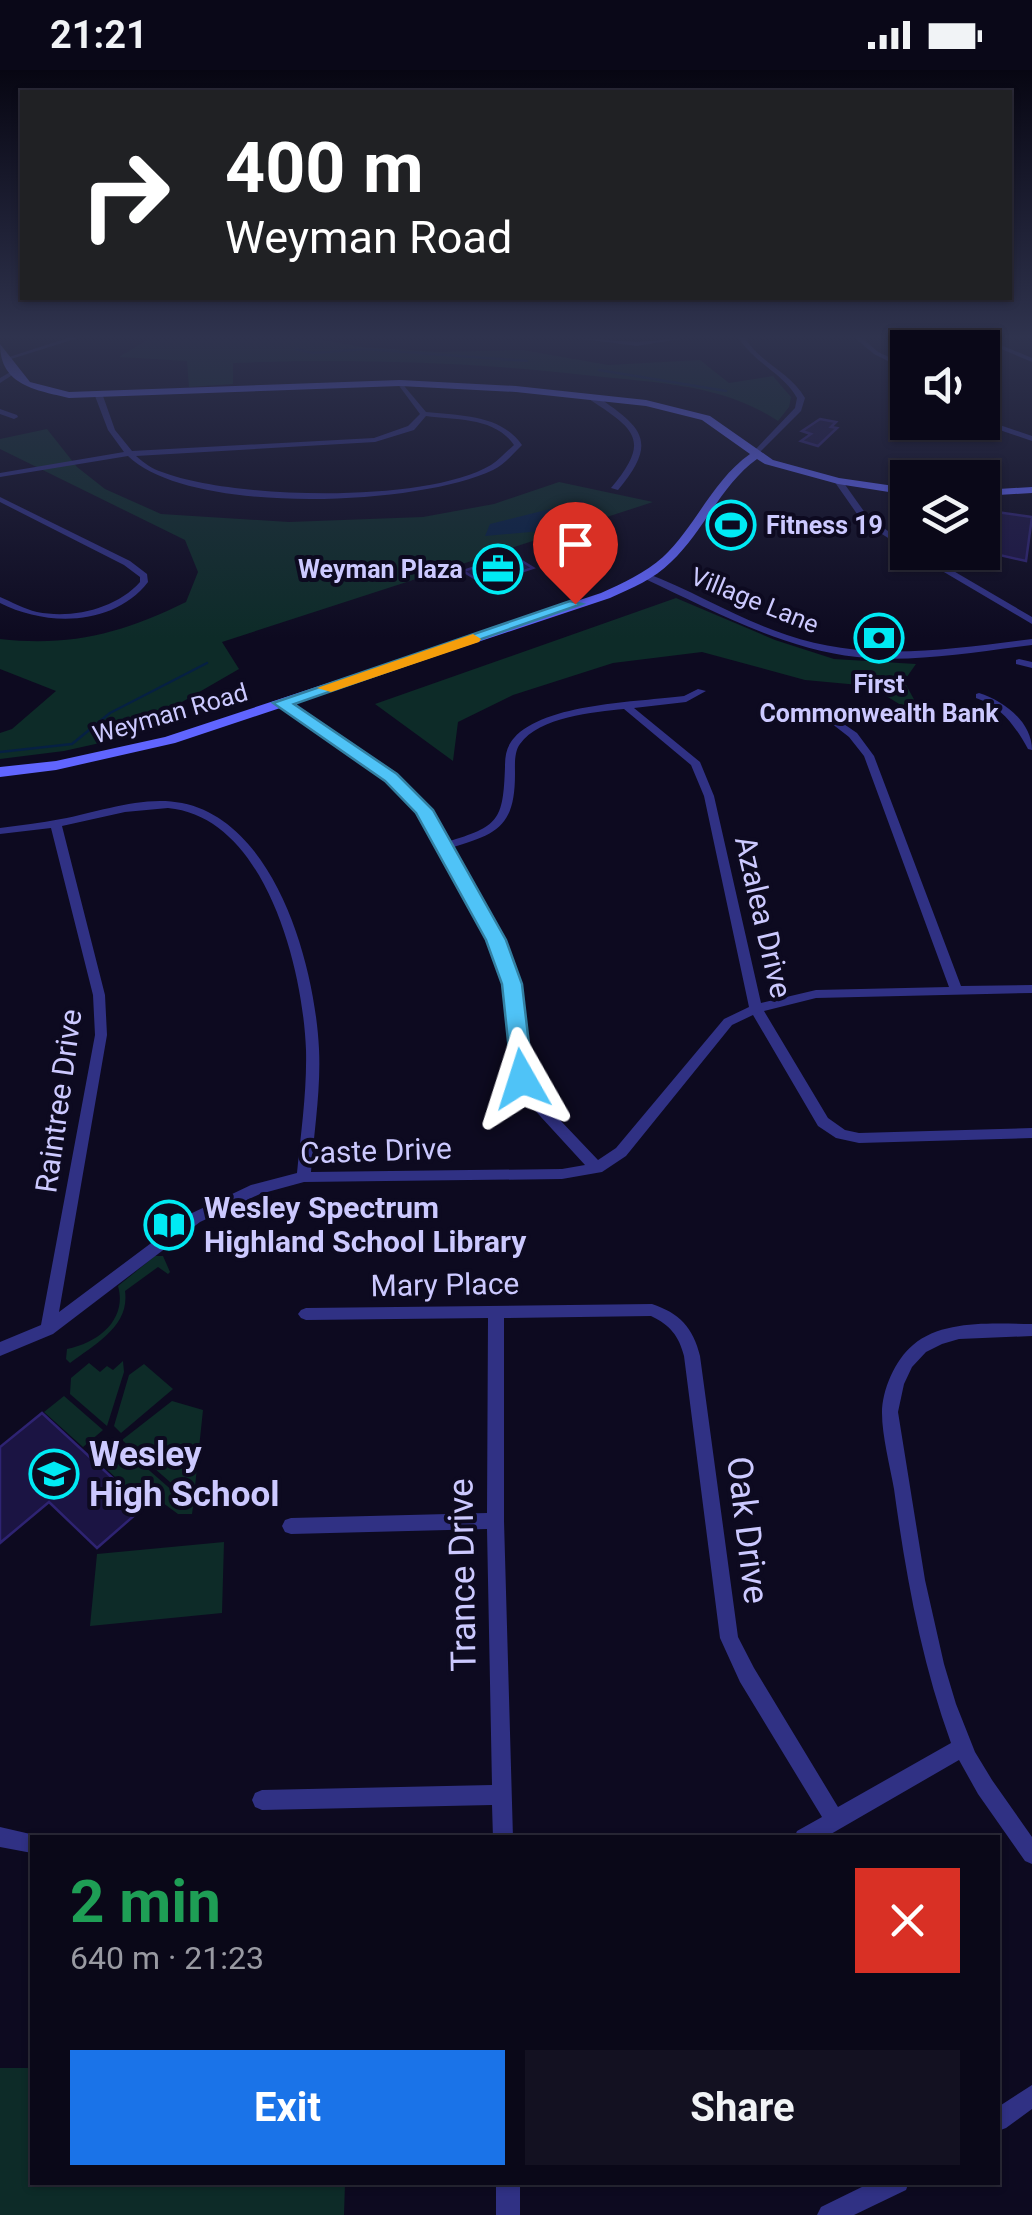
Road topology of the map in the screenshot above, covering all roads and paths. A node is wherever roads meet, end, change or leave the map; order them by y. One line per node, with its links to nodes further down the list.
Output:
1 (118, 438): 7 (street)
2 (381, 438): 7 (street)
3 (514, 438): 7 (street)
4 (638, 438): 11 (street)
5 (733, 438): 8 (main road)
6 (772, 438): 8 (street)
7 (127, 454): 9 (street)
8 (755, 456): 10 (main road); 18 (main road, Weyman Road)
9 (0, 475)
10 (838, 481): 12 (main road); 16 (street)
11 (616, 488)
12 (890, 489)
13 (1032, 490): 14 (main road)
14 (1000, 492)
15 (0, 499): 19 (street)
16 (890, 537)
17 (944, 570): 20 (street)
18 (646, 576): 21 (street, Village Lane); 26 (main road, Weyman Road)
19 (0, 600)
20 (1032, 621)
21 (1032, 642)
22 (1019, 662): 23 (street)
23 (1032, 665)
24 (701, 691): 27 (street)
25 (979, 696): 29 (street)
26 (281, 703): 30 (main road, Weyman Road); 33 (street)
27 (628, 708): 33 (street); 36 (street, Azalea Drive)
28 (834, 721): 35 (street)
29 (1032, 746)
30 (0, 772)
31 (56, 824): 32 (street); 39 (street); 43 (street, Raintree Drive)
32 (0, 831)
33 (446, 846): 38 (street)
34 (1032, 989): 35 (street)
35 (956, 990): 36 (street)
36 (756, 1009): 37 (street, Azalea Drive); 38 (street)
37 (1032, 1133)
38 (597, 1168): 39 (street, Caste Drive)
39 (304, 1177): 43 (street, Caste Drive)
40 (584, 1309): 41 (street, Mary Place); 51 (street, Oak Drive)
41 (496, 1312): 42 (street, Mary Place); 46 (street, Trance Drive)
42 (306, 1314)
43 (48, 1329): 45 (street, Caste Drive)
44 (1032, 1330): 48 (street)
45 (0, 1349)
46 (495, 1520): 47 (street); 49 (street, Trance Drive)
47 (291, 1526)
48 (963, 1747): 51 (street); 56 (street)
49 (500, 1796): 50 (street); 52 (street, Trance Drive)
50 (262, 1800)
51 (834, 1819): 53 (street)
52 (503, 1835)
53 (809, 1835)
54 (0, 1838): 55 (street)
55 (30, 1843)
56 (1032, 1854)
57 (1032, 2096): 58 (street)
58 (1000, 2119)
59 (508, 2185): 61 (street)
60 (892, 2185): 62 (street)
61 (508, 2215)
62 (829, 2215)

